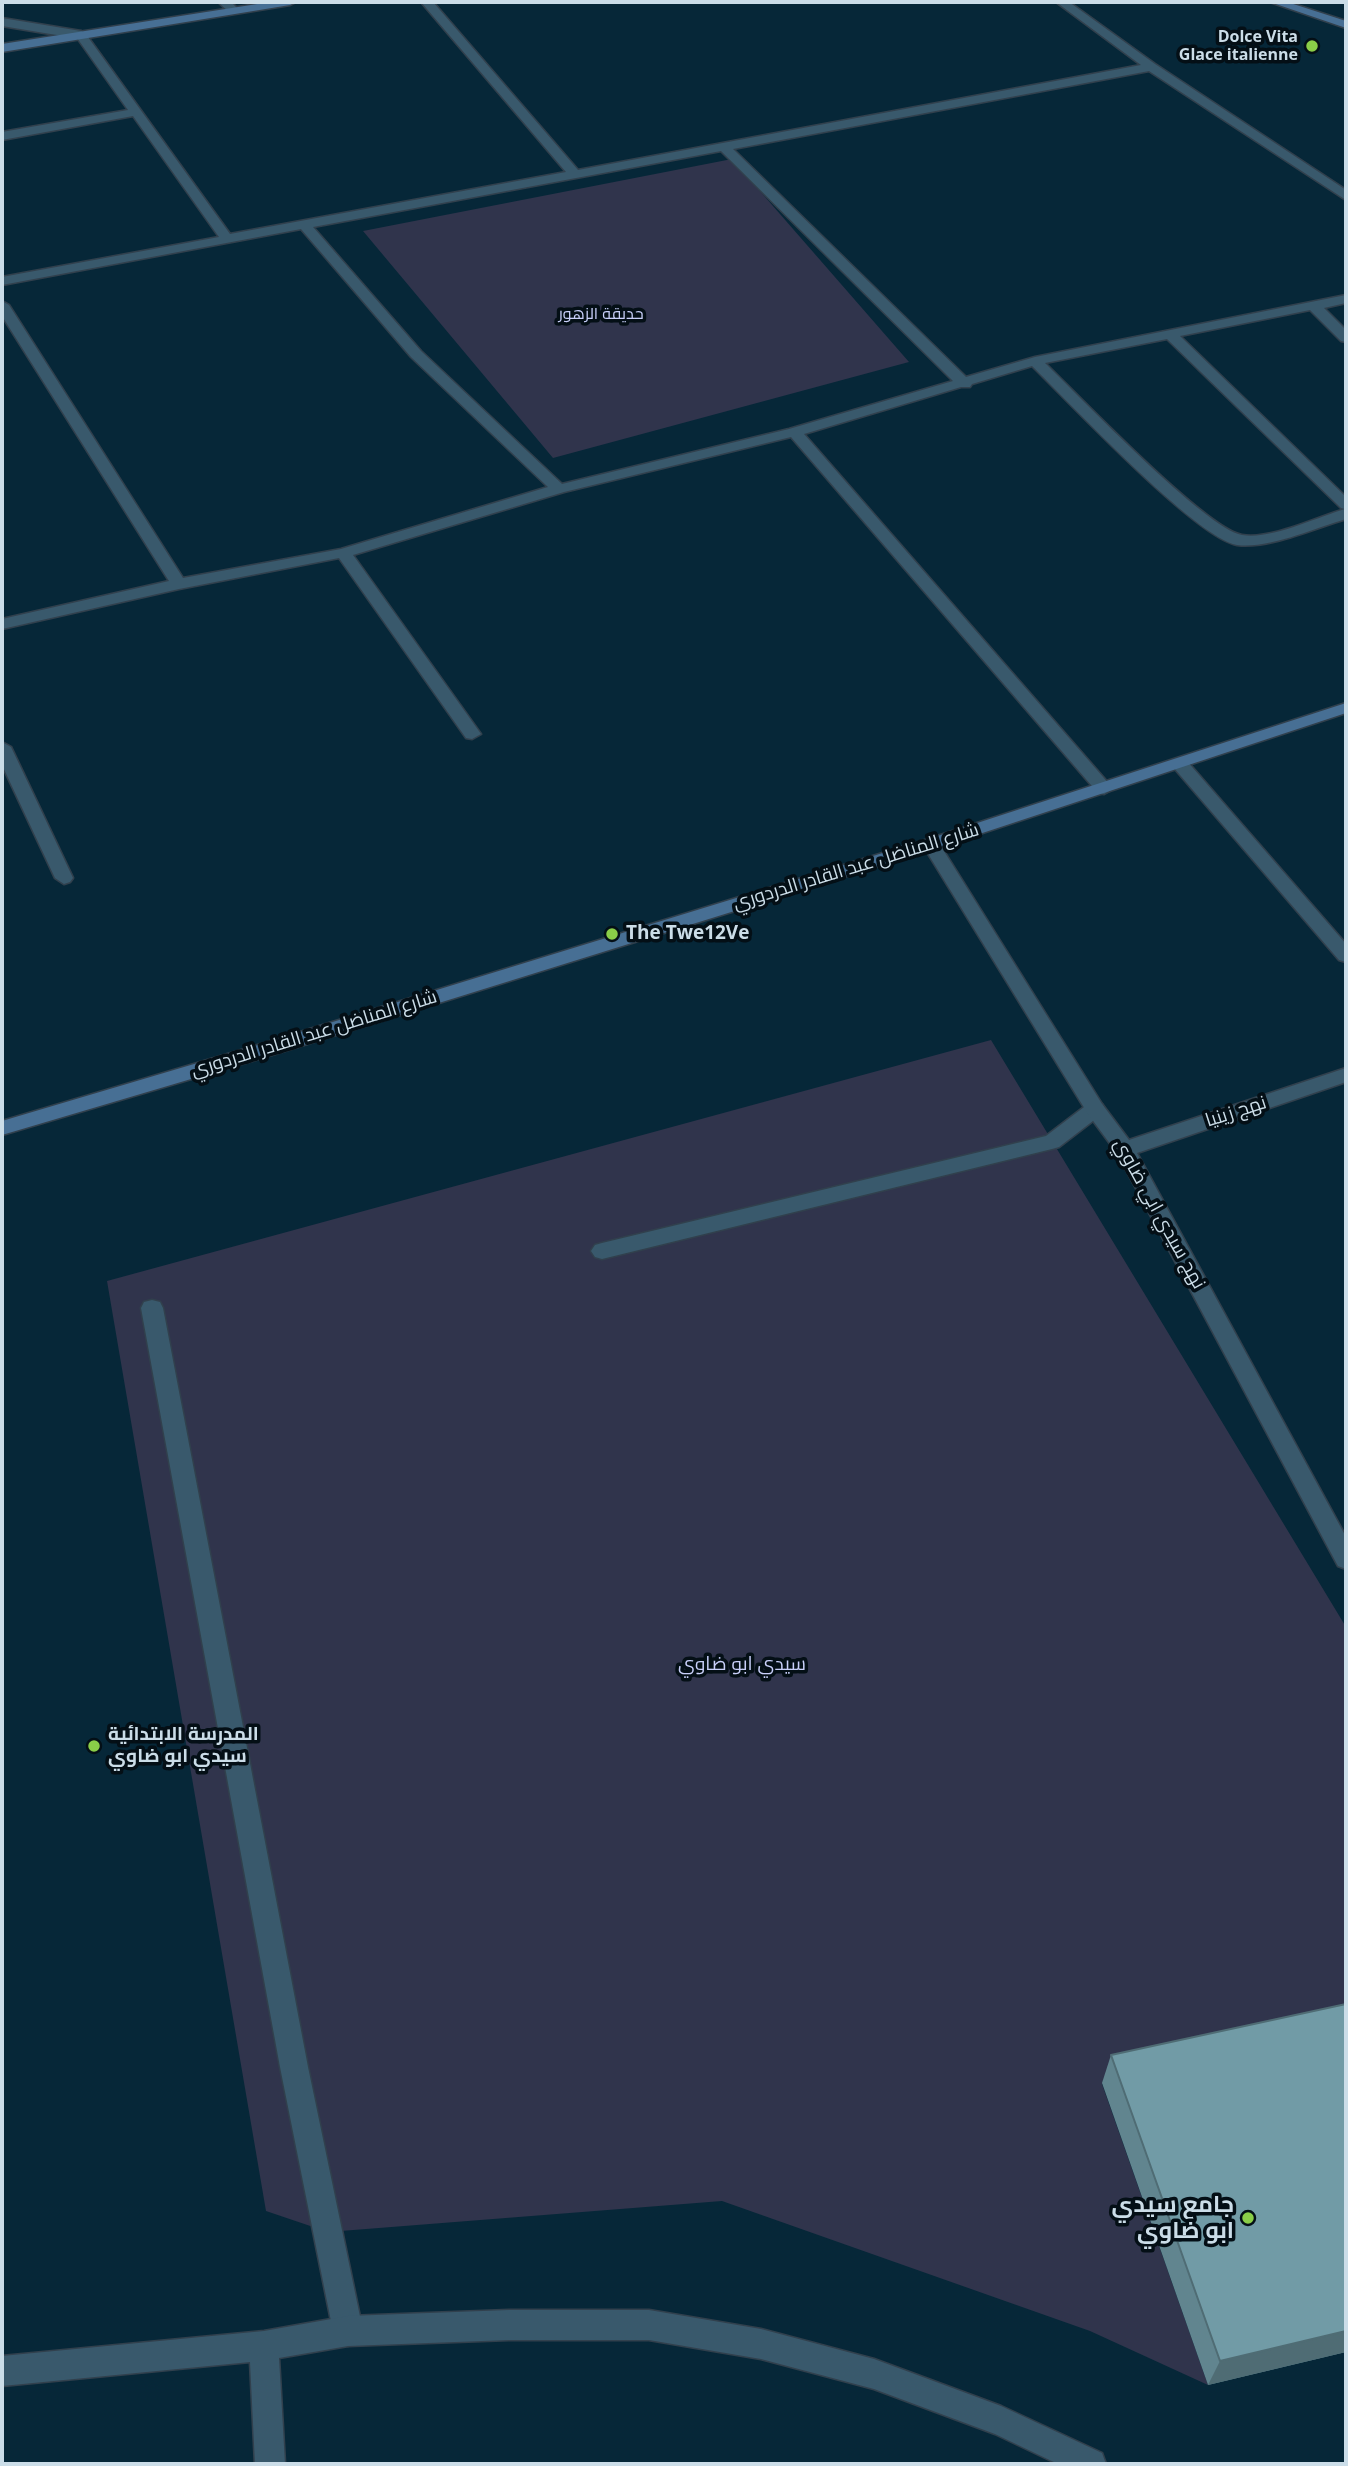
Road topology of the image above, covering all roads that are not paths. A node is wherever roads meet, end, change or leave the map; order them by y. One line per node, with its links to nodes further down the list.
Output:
1 (224, 2): 6 (street)
2 (290, 2): 6 (street)
3 (427, 2): 15 (street)
4 (1062, 2): 11 (street)
5 (1276, 2): 8 (street)
6 (234, 11): 9 (street)
7 (2, 22): 9 (street)
8 (1346, 25)
9 (81, 35): 10 (street); 12 (street)
10 (2, 48)
11 (1151, 67): 14 (street); 16 (street)
12 (136, 112): 13 (street); 18 (street)
13 (2, 136)
14 (723, 146): 15 (street); 26 (street)
15 (574, 173): 17 (street)
16 (1346, 196)
17 (305, 226): 18 (street); 28 (street)
18 (228, 239): 19 (street)
19 (2, 281)
20 (1346, 299): 22 (street)
21 (2, 305): 32 (street)
22 (1313, 305): 23 (street); 24 (street)
23 (1169, 333): 25 (street); 29 (street)
24 (1346, 338)
25 (1035, 361): 26 (street); 30 (street)
26 (964, 384): 27 (street)
27 (794, 432): 28 (street); 38 (street)
28 (559, 489): 31 (street)
29 (1346, 505)
30 (1346, 514)
31 (343, 553): 32 (street); 35 (street)
32 (179, 584): 33 (street)
33 (2, 624)
34 (1346, 708): 37 (street, شارع المناضل عبد القادر الدردوري)
35 (472, 734)
36 (2, 747): 40 (street)
37 (1180, 764): 38 (street, شارع المناضل عبد القادر الدردوري); 41 (street)
38 (1104, 789): 39 (street, شارع المناضل عبد القادر الدردوري)
39 (932, 844): 43 (street, نهج سيدي ابي ضاوي); 44 (street, شارع المناضل عبد القادر الدردوري)
40 (64, 878)
41 (1346, 956)
42 (1346, 1075): 45 (street, نهج زينيا)
43 (1095, 1109): 45 (street, نهج سيدي ابي ضاوي); 46 (street)
44 (2, 1128)
45 (1125, 1149): 48 (street, نهج سيدي ابي ضاوي)
46 (603, 1251)
47 (152, 1308): 49 (street)
48 (1346, 1559)
49 (348, 2332): 50 (street); 53 (street)
50 (264, 2346): 51 (street); 52 (street)
51 (2, 2371)
52 (270, 2464)
53 (1091, 2464)

